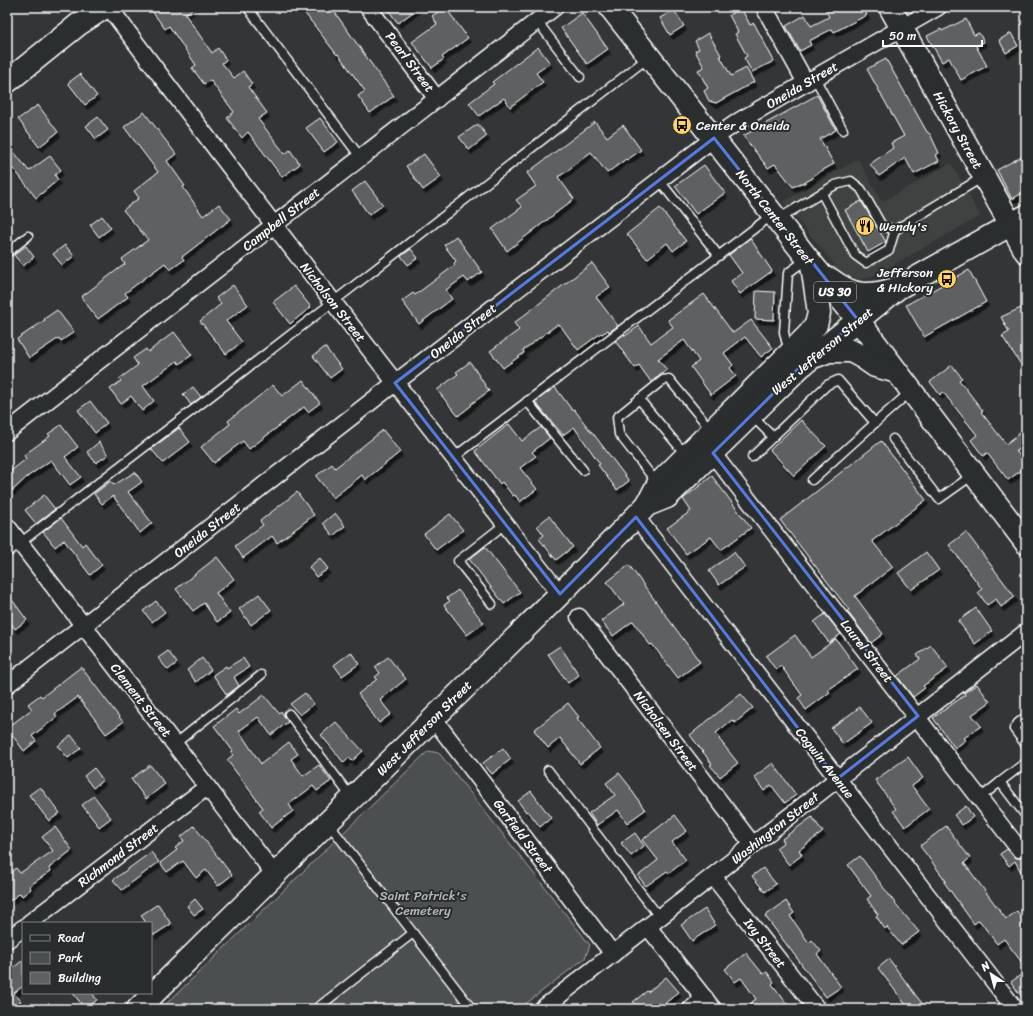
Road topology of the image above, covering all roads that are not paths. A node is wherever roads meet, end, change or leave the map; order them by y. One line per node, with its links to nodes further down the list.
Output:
1 (106, 7): 15 (main road)
2 (109, 7): 25 (street, Nicholson Street)
3 (247, 7): 19 (lane)
4 (368, 7): 16 (street, Pearl Street)
5 (555, 7): 10 (street, Campbell Street)
6 (610, 7): 12 (main road, North Center Street / US 30)
7 (764, 7): 14 (street)
8 (890, 7): 11 (main road, Hickory Street)
9 (938, 7): 11 (street, Oneida Street)
10 (537, 21): 13 (lane); 16 (street, Campbell Street)
11 (901, 28): 14 (street, Oneida Street); 20 (main road, Hickory Street)
12 (649, 57): 18 (main road, North Center Street / US 30); 33 (lane)
13 (580, 77)
14 (811, 80): 17 (lane); 18 (street, Oneida Street)
15 (7, 82)
16 (437, 99): 19 (street, Campbell Street)
17 (843, 130)
18 (714, 138): 21 (street, Oneida Street); 23 (main road, North Center Street / US 30)
19 (361, 158): 25 (street, Campbell Street)
20 (984, 177): 24 (main road, Hickory Street); 26 (lane)
21 (659, 180): 30 (lane); 38 (street, Oneida Street)
22 (822, 194): 23 (lane); 26 (lane); 26 (lane)
23 (775, 217): 30 (lane); 31 (main road, North Center Street / US 30)
24 (1018, 221): 28 (main road, Hickory Street); 32 (main road, West Jefferson Street / US 30)
25 (274, 225): 33 (street, Nicholson Street); 44 (street, Campbell Street)
26 (895, 230)
27 (28, 236): 29 (lane)
28 (1026, 252)
29 (7, 253)
30 (719, 256): 41 (lane)
31 (810, 261): 32 (main road); 34 (main road, North Center Street / US 30); 35 (main road); 35 (lane)
32 (898, 288): 34 (main road, West Jefferson Street / US 30)
33 (333, 302): 38 (street, Nicholson Street); 58 (lane)
34 (858, 320): 36 (main road, West Jefferson Street); 37 (main road, North Center Street)
35 (792, 351): 47 (main road)
36 (813, 357): 37 (main road); 42 (main road, West Jefferson Street)
37 (897, 372): 39 (main road, North Center Street)
38 (395, 383): 50 (street, Nicholson Street); 64 (street, Oneida Street)
39 (911, 391): 43 (lane); 52 (main road, North Center Street)
40 (639, 399): 47 (lane); 48 (lane); 54 (lane)
41 (527, 401): 50 (lane); 51 (lane)
42 (752, 415): 45 (lane); 47 (main road, West Jefferson Street)
43 (875, 423): 45 (lane); 53 (lane)
44 (7, 432)
45 (773, 437): 49 (lane)
46 (893, 439): 52 (lane)
47 (709, 441): 48 (main road); 55 (main road, West Jefferson Street); 69 (street, Laurel Street)
48 (686, 456): 54 (main road)
49 (752, 457)
50 (453, 458): 56 (street, Nicholson Street)
51 (583, 470)
52 (974, 474): 59 (main road, North Center Street)
53 (812, 480)
54 (658, 484): 55 (main road)
55 (642, 511): 61 (main road, West Jefferson Street); 76 (street, Cagwin Avenue)
56 (505, 524): 61 (street, Nicholson Street); 62 (lane)
57 (7, 526): 58 (street, Clement Street)
58 (20, 543): 60 (lane); 64 (street, Clement Street)
59 (1026, 543)
60 (7, 553)
61 (560, 594): 71 (main road, West Jefferson Street)
62 (492, 604)
63 (579, 617): 83 (street, Nicholsen Street)
64 (84, 626): 67 (street, Oneida Street); 72 (street, Clement Street)
65 (1026, 632): 69 (street, Washington Street)
66 (261, 675): 72 (lane)
67 (7, 685)
68 (289, 714): 79 (lane)
69 (918, 716): 76 (street, Washington Street); 80 (street, Laurel Street)
70 (1026, 717): 73 (lane)
71 (433, 718): 79 (main road, West Jefferson Street); 92 (street, Garfield Street)
72 (174, 744): 78 (street, Clement Street)
73 (1026, 745)
74 (1026, 762): 77 (lane)
75 (548, 770): 88 (lane)
76 (837, 779): 83 (street, Washington Street); 100 (street, Cagwin Avenue)
77 (1000, 782): 80 (lane); 81 (lane)
78 (207, 787): 85 (street, Clement Street); 87 (street, Richmond Street)
79 (352, 798): 82 (main road, West Jefferson Street)
80 (980, 798): 84 (street, Laurel Street)
81 (1026, 816)
82 (328, 823): 85 (main road, West Jefferson Street); 90 (lane)
83 (753, 845): 86 (street, Washington Street)
84 (1019, 848)
85 (275, 875): 94 (main road, West Jefferson Street)
86 (713, 876): 88 (street, Washington Street); 99 (street, Ivy Street)
87 (30, 922)
88 (654, 922): 92 (street, Washington Street); 93 (street)
89 (22, 929): 91 (street)
90 (414, 933): 95 (lane); 96 (lane)
91 (7, 940)
92 (613, 954): 97 (street, Washington Street)
93 (709, 1004): 98 (street)
94 (138, 1009)
95 (316, 1009)
96 (472, 1009)
97 (542, 1009)
98 (691, 1009)
99 (817, 1009)
100 (1015, 1009)

